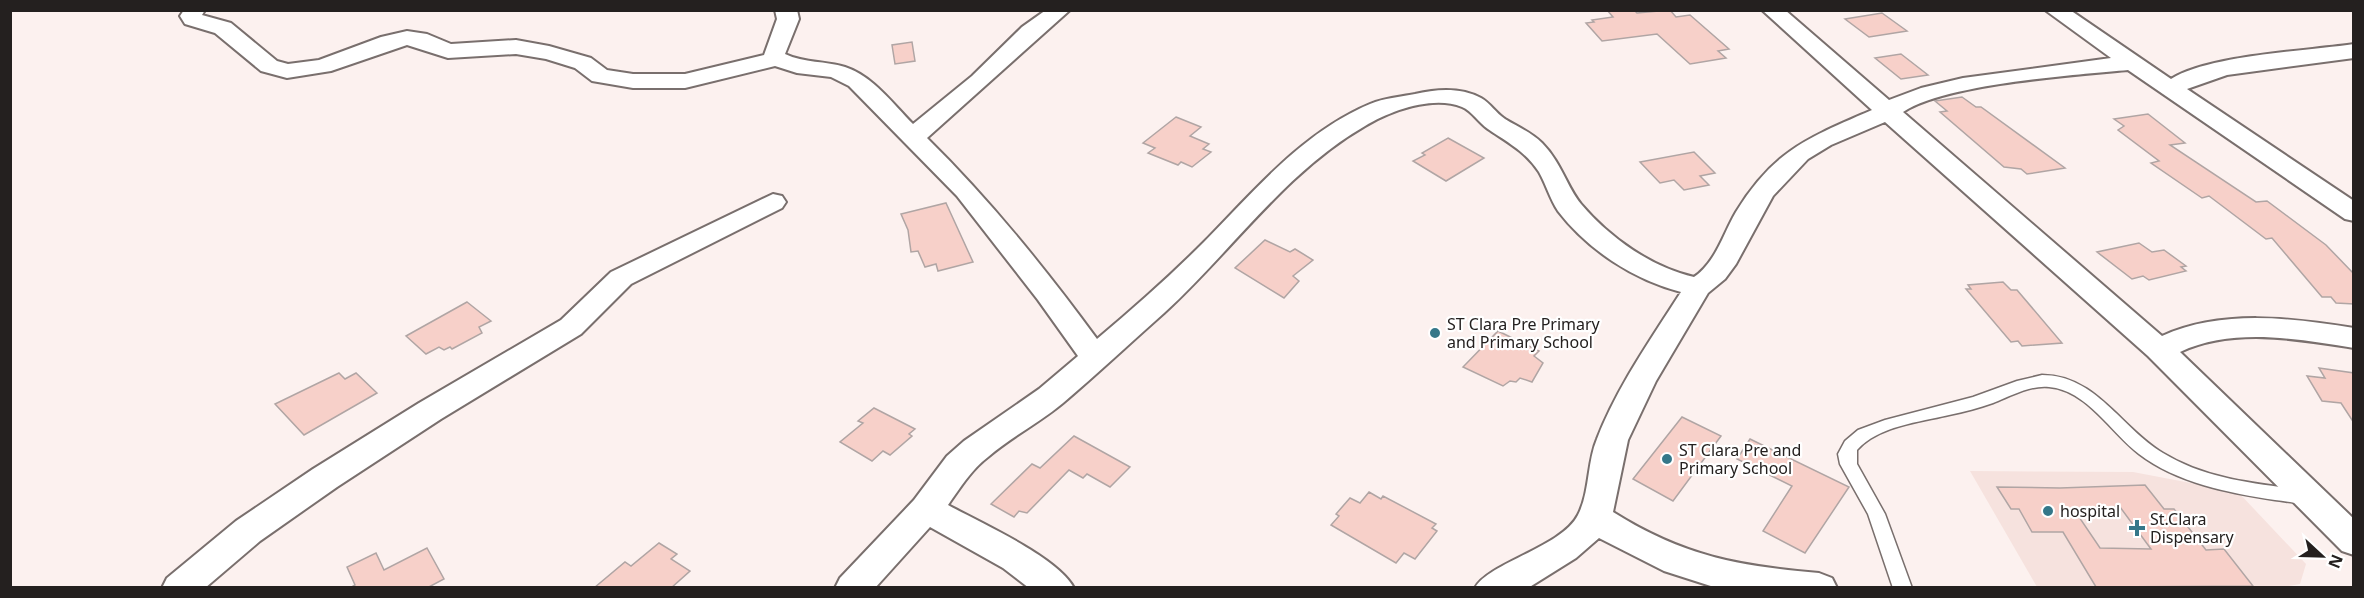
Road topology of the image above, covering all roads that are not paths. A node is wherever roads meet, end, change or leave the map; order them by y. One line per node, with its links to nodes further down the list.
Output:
1 (195, 10): 7 (street)
2 (786, 10): 7 (street)
3 (1060, 10): 11 (street)
4 (1772, 10): 10 (street)
5 (2055, 10): 8 (street)
6 (2354, 51): 9 (street)
7 (777, 58): 11 (street)
8 (2132, 63): 9 (street); 10 (street)
9 (2171, 90): 13 (street)
10 (1887, 112): 14 (street); 16 (street)
11 (914, 136): 17 (street)
12 (773, 202): 22 (street)
13 (2354, 213)
14 (1698, 287): 17 (street); 20 (street)
15 (2354, 338): 16 (street)
16 (2159, 349): 18 (street)
17 (1094, 357): 19 (street)
18 (2310, 497): 21 (street); 27 (lane)
19 (926, 509): 23 (street); 24 (street)
20 (1595, 518): 25 (street); 26 (street)
21 (2354, 541)
22 (180, 588)
23 (853, 588)
24 (1056, 588)
25 (1493, 588)
26 (1819, 588)
27 (1903, 588)

